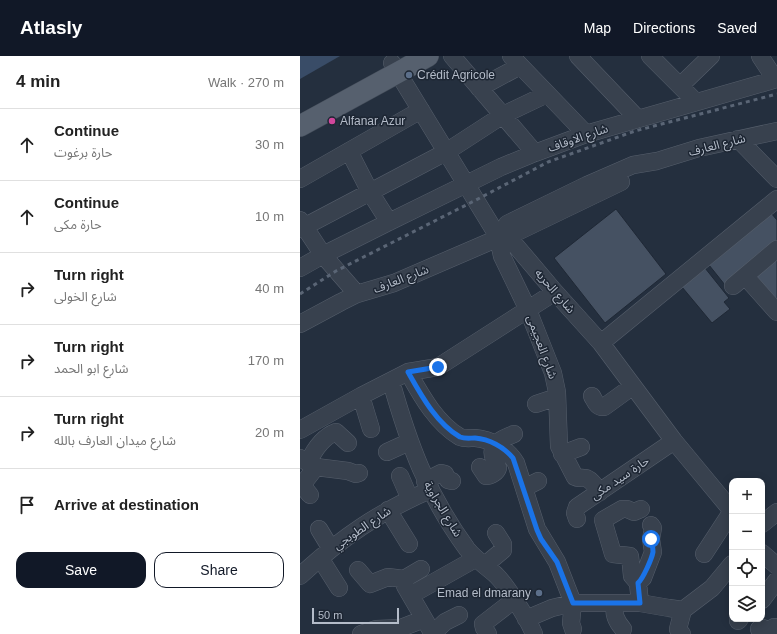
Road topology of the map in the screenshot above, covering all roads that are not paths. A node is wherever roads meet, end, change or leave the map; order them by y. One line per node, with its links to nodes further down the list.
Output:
1 (428, 56): 8 (main road)
2 (452, 56): 11 (street)
3 (578, 56): 17 (street)
4 (650, 56): 10 (street)
5 (711, 56): 10 (street)
6 (760, 56): 9 (street)
7 (515, 61): 11 (street); 12 (street)
8 (398, 64): 14 (street, شارع الحريه); 15 (main road); 18 (main road)
9 (776, 79): 13 (street, شارع الاوقاف)
10 (680, 86): 13 (street)
11 (479, 88): 16 (street)
12 (547, 94): 16 (street); 20 (street)
13 (696, 102): 17 (street, شارع الاوقاف)
14 (421, 110): 22 (street); 23 (street, شارع الحريه)
15 (300, 114)
16 (503, 116): 23 (street); 24 (street)
17 (638, 119): 20 (street, شارع الاوقاف)
18 (300, 126)
19 (777, 131): 21 (street, شارع العارف)
20 (586, 134): 24 (street, شارع الاوقاف)
21 (738, 139): 26 (street); 32 (street, شارع العارف)
22 (349, 151): 25 (street); 28 (street)
23 (446, 152): 27 (street, شارع الحريه); 28 (street)
24 (535, 153): 27 (street, شارع الاوقاف)
25 (300, 179)
26 (777, 179)
27 (466, 184): 30 (street, شارع الاوقاف); 32 (street, شارع الحريه)
28 (370, 192): 30 (street); 31 (street)
29 (777, 199): 41 (street)
30 (388, 222): 34 (street, شارع الاوقاف)
31 (301, 225): 34 (street)
32 (503, 236): 36 (street, شارع الحريه); 37 (street, شارع العارف); 38 (street, شارع العجيمى)
33 (777, 249): 39 (street)
34 (323, 254): 35 (street, شارع الاوقاف); 37 (street)
35 (300, 268)
36 (555, 292): 38 (street); 41 (street, شارع الحريه)
37 (357, 294): 40 (street, شارع العارف)
38 (528, 310): 42 (street); 48 (street, شارع العجيمى)
39 (777, 312)
40 (300, 324)
41 (601, 343): 44 (street, شارع الحريه)
42 (408, 372): 43 (street); 55 (street)
43 (391, 381): 45 (street); 53 (street, شارع الجراوية)
44 (633, 386): 46 (street); 52 (street, شارع الحريه)
45 (361, 396): 49 (street); 50 (street)
46 (592, 396)
47 (536, 404): 48 (street)
48 (562, 405): 58 (street, شارع العجيمى)
49 (371, 429)
50 (300, 430)
51 (514, 434): 55 (street)
52 (674, 441): 65 (street, حارة سيد مكى); 68 (street, شارع الحريه)
53 (409, 442): 57 (street); 64 (street, شارع الجراوية)
54 (348, 443): 59 (street)
55 (495, 444): 60 (street); 94 (street)
56 (581, 447): 58 (street)
57 (387, 452)
58 (562, 454): 65 (street, شارع العجيمى)
59 (308, 462): 61 (street); 66 (street)
60 (480, 467)
61 (359, 473)
62 (400, 476): 67 (street)
63 (452, 481): 64 (street, شارع الطوبجي)
64 (428, 485): 67 (street, شارع الطوبجي); 82 (street, شارع الجراوية)
65 (602, 490): 71 (street); 74 (street, حارة سيد مكى)
66 (310, 495)
67 (410, 499): 70 (street, شارع الطوبجي)
68 (729, 507)
69 (641, 509): 71 (street)
70 (388, 510): 79 (street); 80 (street, شارع الطوبجي)
71 (617, 512): 89 (street)
72 (777, 512): 75 (street)
73 (730, 514): 81 (street)
74 (577, 519)
75 (765, 522)
76 (651, 525): 89 (street)
77 (319, 528): 80 (street)
78 (496, 533): 82 (street)
79 (410, 544)
80 (326, 553): 86 (street, شارع الطوبجي); 90 (street)
81 (704, 554)
82 (480, 562): 91 (street); 93 (street, شارع الجراوية)
83 (729, 568): 97 (street)
84 (421, 569): 87 (street)
85 (358, 570): 87 (street)
86 (300, 576)
87 (401, 580): 91 (street)
88 (777, 580): 92 (street)
89 (638, 583): 96 (street)
90 (338, 588)
91 (411, 595): 99 (street)
92 (765, 596)
93 (514, 600): 101 (street, شارع الجراوية); 107 (street)
94 (573, 603): 95 (street); 101 (street); 102 (street)
95 (616, 603): 96 (street); 103 (street)
96 (640, 603): 97 (street)
97 (683, 610): 108 (street)
98 (459, 615): 106 (street)
99 (424, 619): 105 (street); 106 (street)
100 (777, 626): 104 (street)
101 (530, 627)
102 (573, 628)
103 (623, 629)
104 (759, 629)
105 (361, 634)
106 (432, 634)
107 (488, 634)
108 (681, 634)

